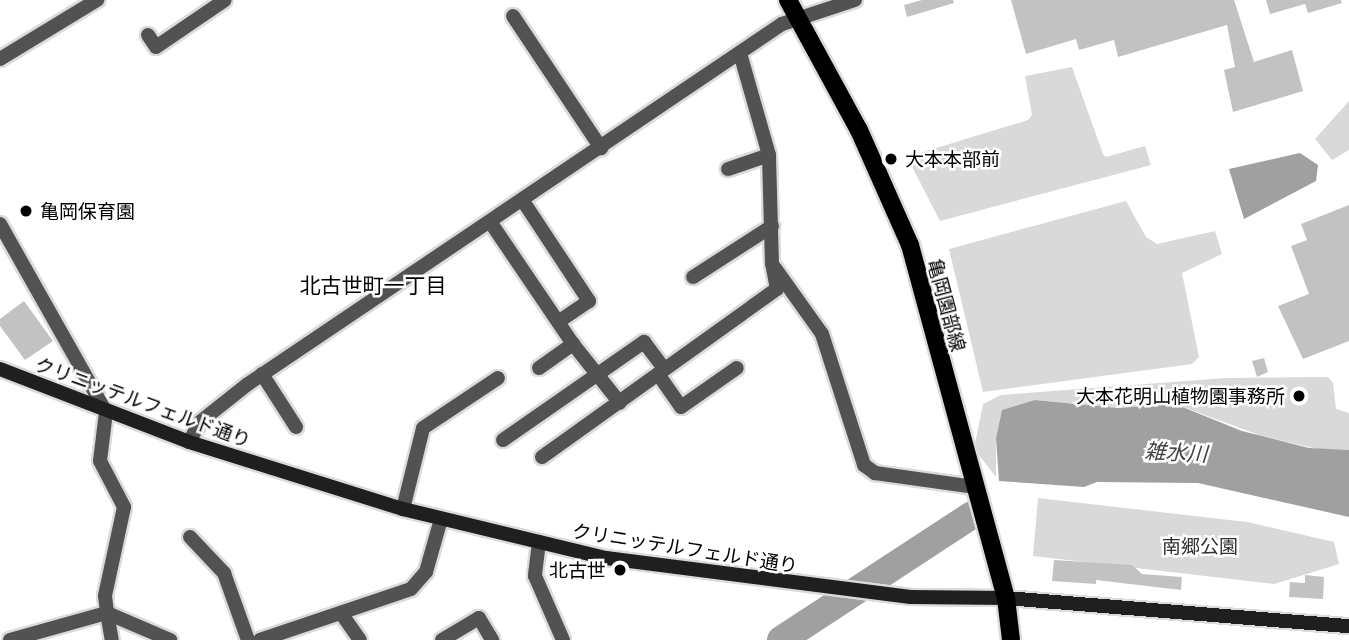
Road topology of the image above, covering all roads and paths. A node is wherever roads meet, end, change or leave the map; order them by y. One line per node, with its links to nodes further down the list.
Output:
1 (97, 0): 9 (street)
2 (225, 0): 7 (street)
3 (788, 0): 6 (main road, 亀岡園部線)
4 (855, 0): 6 (street)
5 (513, 16): 10 (street)
6 (800, 18): 8 (street); 34 (main road, 亀岡園部線)
7 (148, 35)
8 (740, 53): 10 (street); 11 (street)
9 (0, 59)
10 (601, 148): 13 (street)
11 (769, 155): 12 (street); 16 (street)
12 (728, 169)
13 (523, 201): 14 (street); 19 (street)
14 (491, 223): 19 (street); 26 (street)
15 (0, 224): 29 (street)
16 (772, 226): 17 (street); 18 (street)
17 (772, 264): 24 (street); 34 (street)
18 (693, 277)
19 (558, 322): 20 (street)
20 (573, 344): 21 (street); 25 (street)
21 (539, 368)
22 (737, 368): 24 (street)
23 (0, 369): 29 (street, クリニッテルフェルド通り)
24 (661, 372): 25 (street); 28 (street)
25 (598, 373): 28 (street); 31 (street)
26 (262, 374): 30 (street); 32 (street)
27 (498, 377): 35 (street)
28 (620, 403): 33 (street)
29 (106, 412): 32 (street, クリニッテルフェルド通り); 41 (street)
30 (296, 427)
31 (503, 440)
32 (189, 442): 35 (street, クリニッテルフェルド通り)
33 (542, 457)
34 (974, 487): 39 (main road, 亀岡園部線)
35 (403, 509): 36 (street, クリニッテルフェルド通り)
36 (441, 519): 38 (street, クリニッテルフェルド通り); 40 (street)
37 (190, 537): 47 (street)
38 (539, 542): 39 (street, クリニッテルフェルド通り); 52 (street)
39 (1006, 597): 42 (street, クリニッテルフェルド通り); 53 (main road, 亀岡園部線)
40 (341, 613): 48 (street); 49 (street)
41 (107, 614): 44 (street); 45 (street); 46 (street)
42 (1315, 624): 43 (street, クリニッテルフェルド通り); 54 (street)
43 (1349, 626)
44 (9, 640)
45 (111, 640)
46 (170, 640)
47 (248, 640)
48 (260, 640)
49 (360, 640)
50 (442, 640): 51 (street)
51 (492, 640)
52 (563, 640)
53 (1011, 640)
54 (1315, 640)

